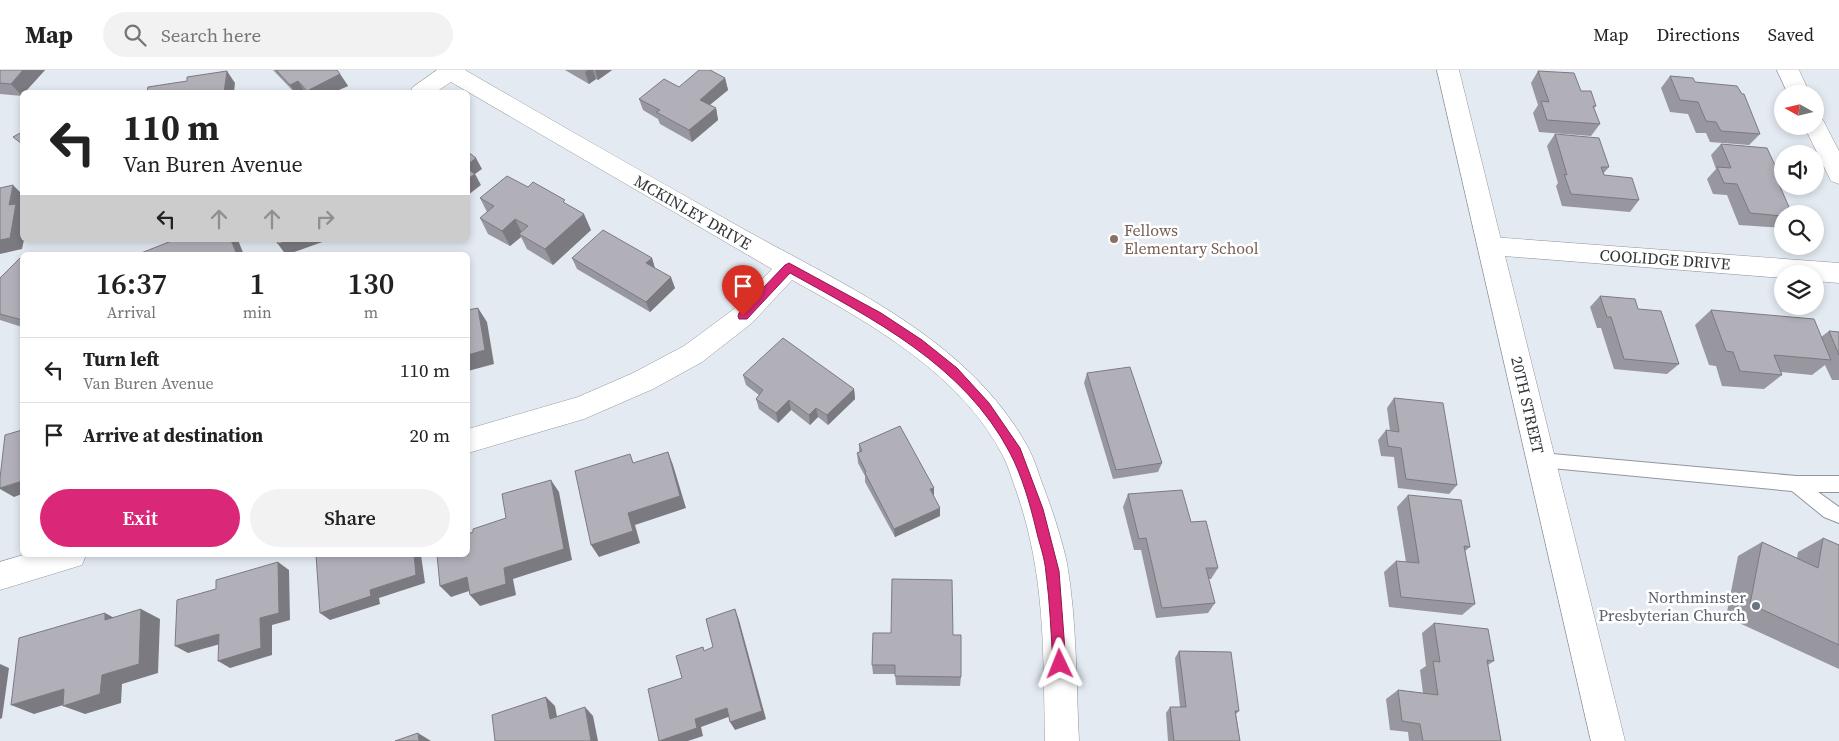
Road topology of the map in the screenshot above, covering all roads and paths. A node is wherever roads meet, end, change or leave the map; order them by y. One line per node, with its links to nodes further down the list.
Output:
1 (450, 70): 5 (street); 9 (street, MCKINLEY DRIVE)
2 (1448, 70): 8 (street, 20TH STREET)
3 (1788, 70): 4 (street)
4 (1795, 85)
5 (424, 90)
6 (1819, 135): 7 (street)
7 (1839, 176)
8 (1491, 246): 10 (street, COOLIDGE DRIVE); 12 (street, 20TH STREET)
9 (789, 268): 11 (street); 18 (street, MCKINLEY DRIVE)
10 (1839, 273)
11 (470, 440)
12 (1541, 460): 13 (lane); 19 (street, 20TH STREET)
13 (1796, 484): 14 (lane); 15 (lane)
14 (1839, 484)
15 (1839, 515)
16 (64, 557): 17 (street)
17 (0, 576)
18 (1062, 741)
19 (1608, 741)

